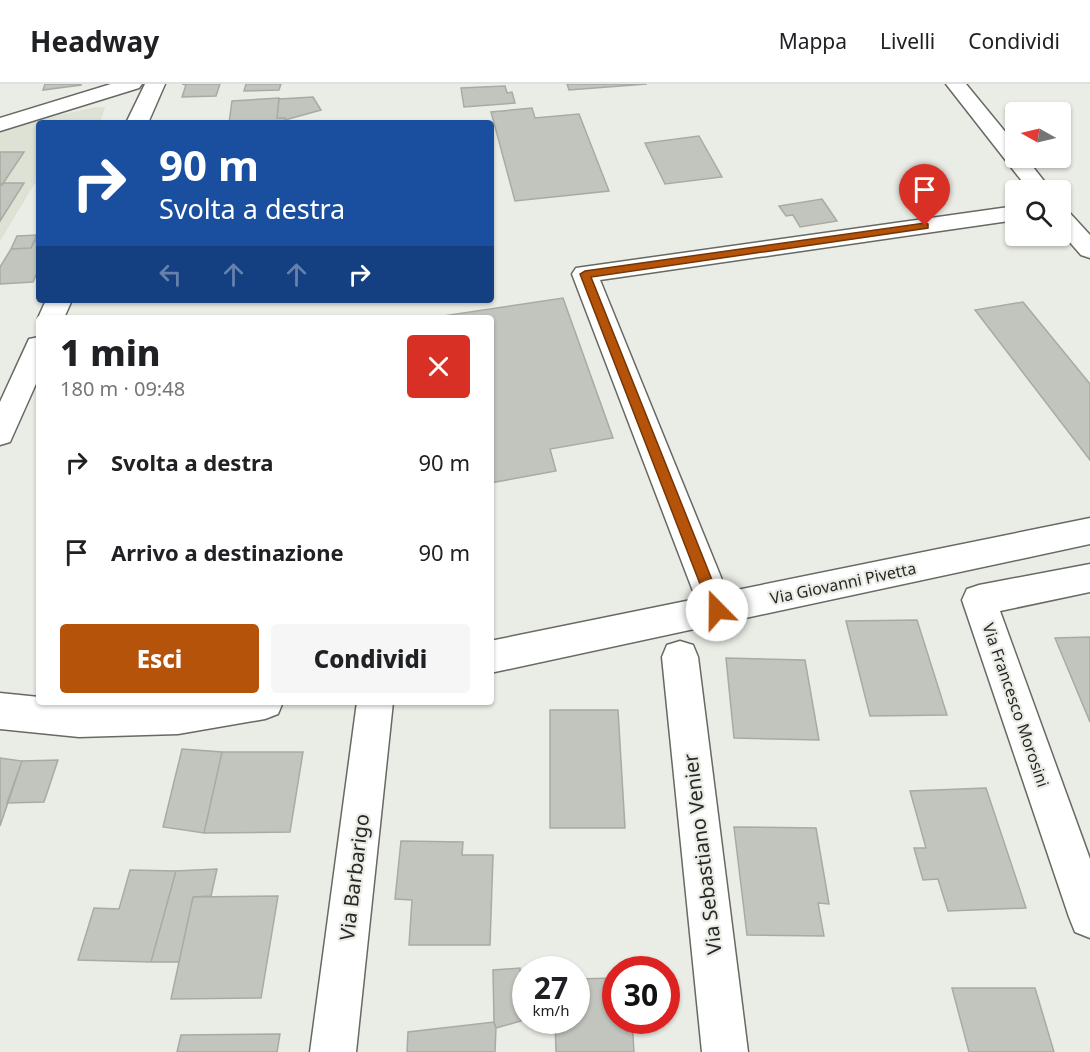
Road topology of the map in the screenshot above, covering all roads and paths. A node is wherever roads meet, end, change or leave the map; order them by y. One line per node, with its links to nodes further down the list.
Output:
1 (132, 84): 5 (street)
2 (155, 84): 4 (street)
3 (956, 84): 6 (street)
4 (138, 120)
5 (2, 126)
6 (1032, 180)
7 (1005, 215): 14 (street)
8 (1071, 228): 9 (street)
9 (1090, 250)
10 (36, 353): 11 (street)
11 (0, 434)
12 (1090, 531): 14 (street, Via Giovanni Pivetta)
13 (1090, 578): 20 (street, Via Francesco Morosini)
14 (717, 610): 15 (street, Via Giovanni Pivetta)
15 (494, 656)
16 (680, 657): 22 (street, Via Sebastiano Venier)
17 (246, 705): 19 (street)
18 (375, 705): 21 (street, Via Barbarigo)
19 (9, 707)
20 (1090, 917)
21 (333, 1052)
22 (725, 1052)

